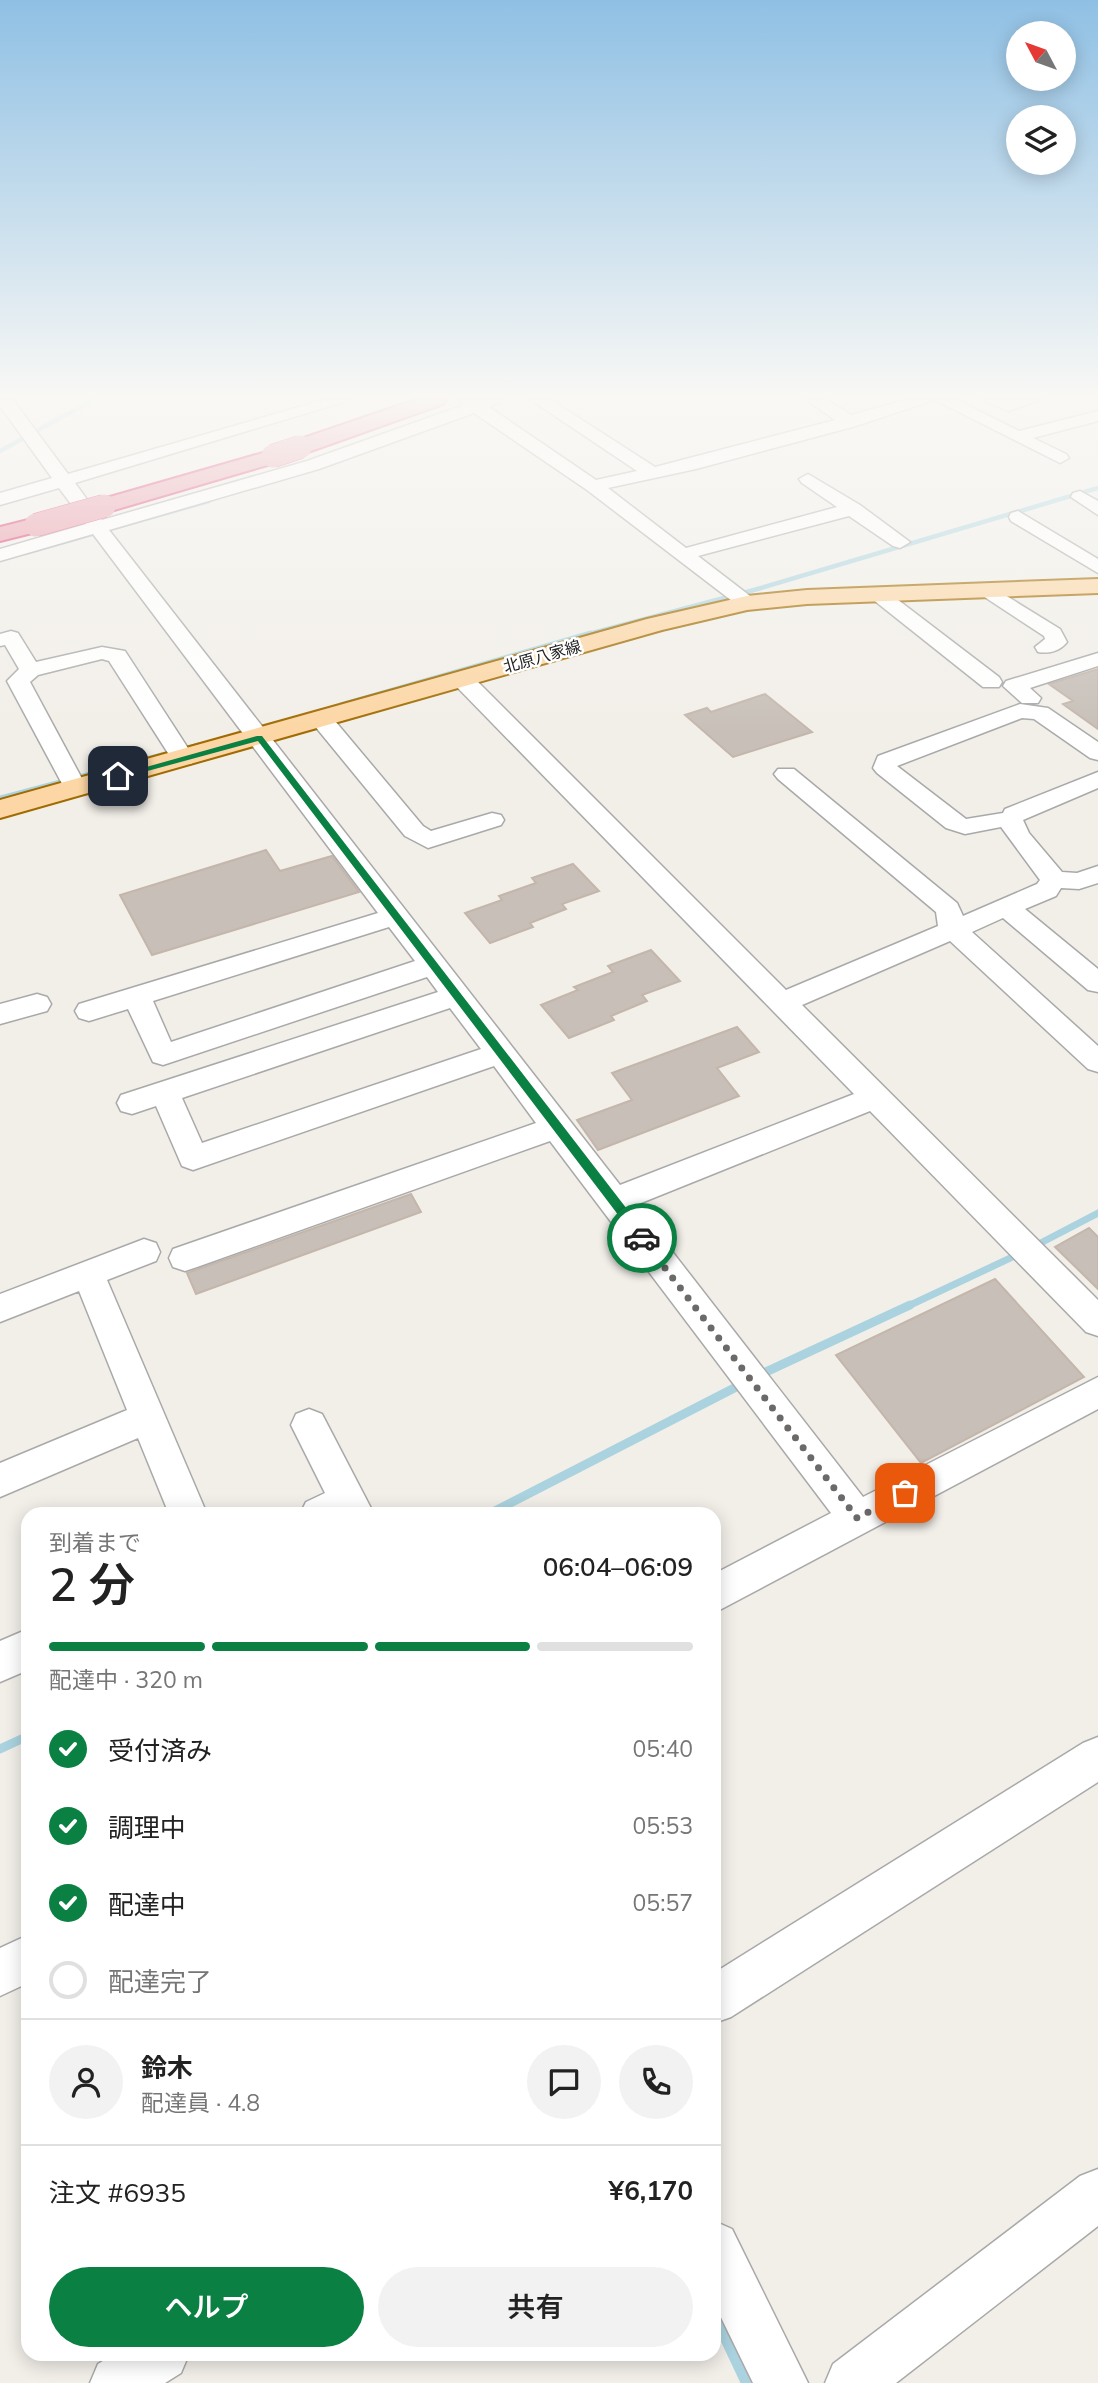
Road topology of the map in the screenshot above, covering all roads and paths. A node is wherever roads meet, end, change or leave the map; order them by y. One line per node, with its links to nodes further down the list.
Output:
1 (89, 511): 8 (highway, bridge)
2 (95, 511): 13 (street)
3 (99, 511): 27 (street)
4 (627, 511): 12 (street)
5 (845, 511): 12 (street)
6 (856, 511): 11 (street)
7 (1018, 517): 14 (street)
8 (31, 519): 9 (highway); 10 (highway)
9 (0, 520)
10 (0, 534)
11 (900, 542)
12 (685, 554): 18 (street)
13 (0, 555)
14 (1098, 567)
15 (1098, 586): 16 (main road, 北原八家線)
16 (987, 590): 17 (main road, 北原八家線); 20 (street)
17 (878, 594): 18 (main road, 北原八家線); 24 (street)
18 (740, 598): 23 (main road, 北原八家線)
19 (0, 640): 22 (street)
20 (1046, 647)
21 (1098, 659): 25 (street)
22 (30, 670): 28 (street); 32 (street)
23 (462, 679): 26 (main road, 北原八家線); 45 (street)
24 (991, 682)
25 (1031, 698)
26 (322, 720): 27 (main road, 北原八家線); 34 (street)
27 (260, 738): 28 (main road, 北原八家線); 39 (street)
28 (179, 752): 32 (main road, 北原八家線)
29 (1098, 753): 35 (street)
30 (786, 774): 40 (street)
31 (1098, 779): 35 (street)
32 (71, 781): 33 (main road, 北原八家線)
33 (0, 809)
34 (492, 820)
35 (1011, 820): 37 (street)
36 (1098, 874): 37 (street)
37 (1053, 880): 38 (street)
38 (1006, 907): 40 (street); 42 (street)
39 (396, 916): 41 (street); 44 (street)
40 (952, 929): 45 (street); 50 (street)
41 (433, 965): 43 (street); 44 (street)
42 (1098, 983)
43 (457, 996): 49 (street); 51 (street)
44 (137, 997): 47 (street)
45 (783, 1003): 52 (street)
46 (37, 1004): 48 (street)
47 (89, 1011)
48 (0, 1014)
49 (500, 1053): 51 (street); 54 (street)
50 (1098, 1062)
51 (165, 1093): 53 (street)
52 (875, 1097): 55 (street); 60 (street)
53 (132, 1103)
54 (557, 1126): 55 (street); 57 (street)
55 (614, 1201): 67 (street)
56 (144, 1252): 58 (street)
57 (185, 1258)
58 (88, 1274): 59 (street); 62 (street)
59 (0, 1308)
60 (1098, 1322)
61 (1098, 1392): 67 (street)
62 (148, 1417): 64 (street); 65 (street)
63 (309, 1424): 66 (street)
64 (0, 1480)
65 (185, 1507)
66 (340, 1507)
67 (857, 1518): 68 (street)
68 (721, 1590)
69 (21, 1652): 70 (street)
70 (0, 1662)
71 (1098, 1758): 74 (street)
72 (21, 1962): 73 (street)
73 (0, 1973)
74 (721, 1996)
75 (1098, 2194): 80 (street)
76 (721, 2261): 79 (street)
77 (151, 2361): 78 (street)
78 (117, 2383)
79 (781, 2383)
80 (852, 2383)

